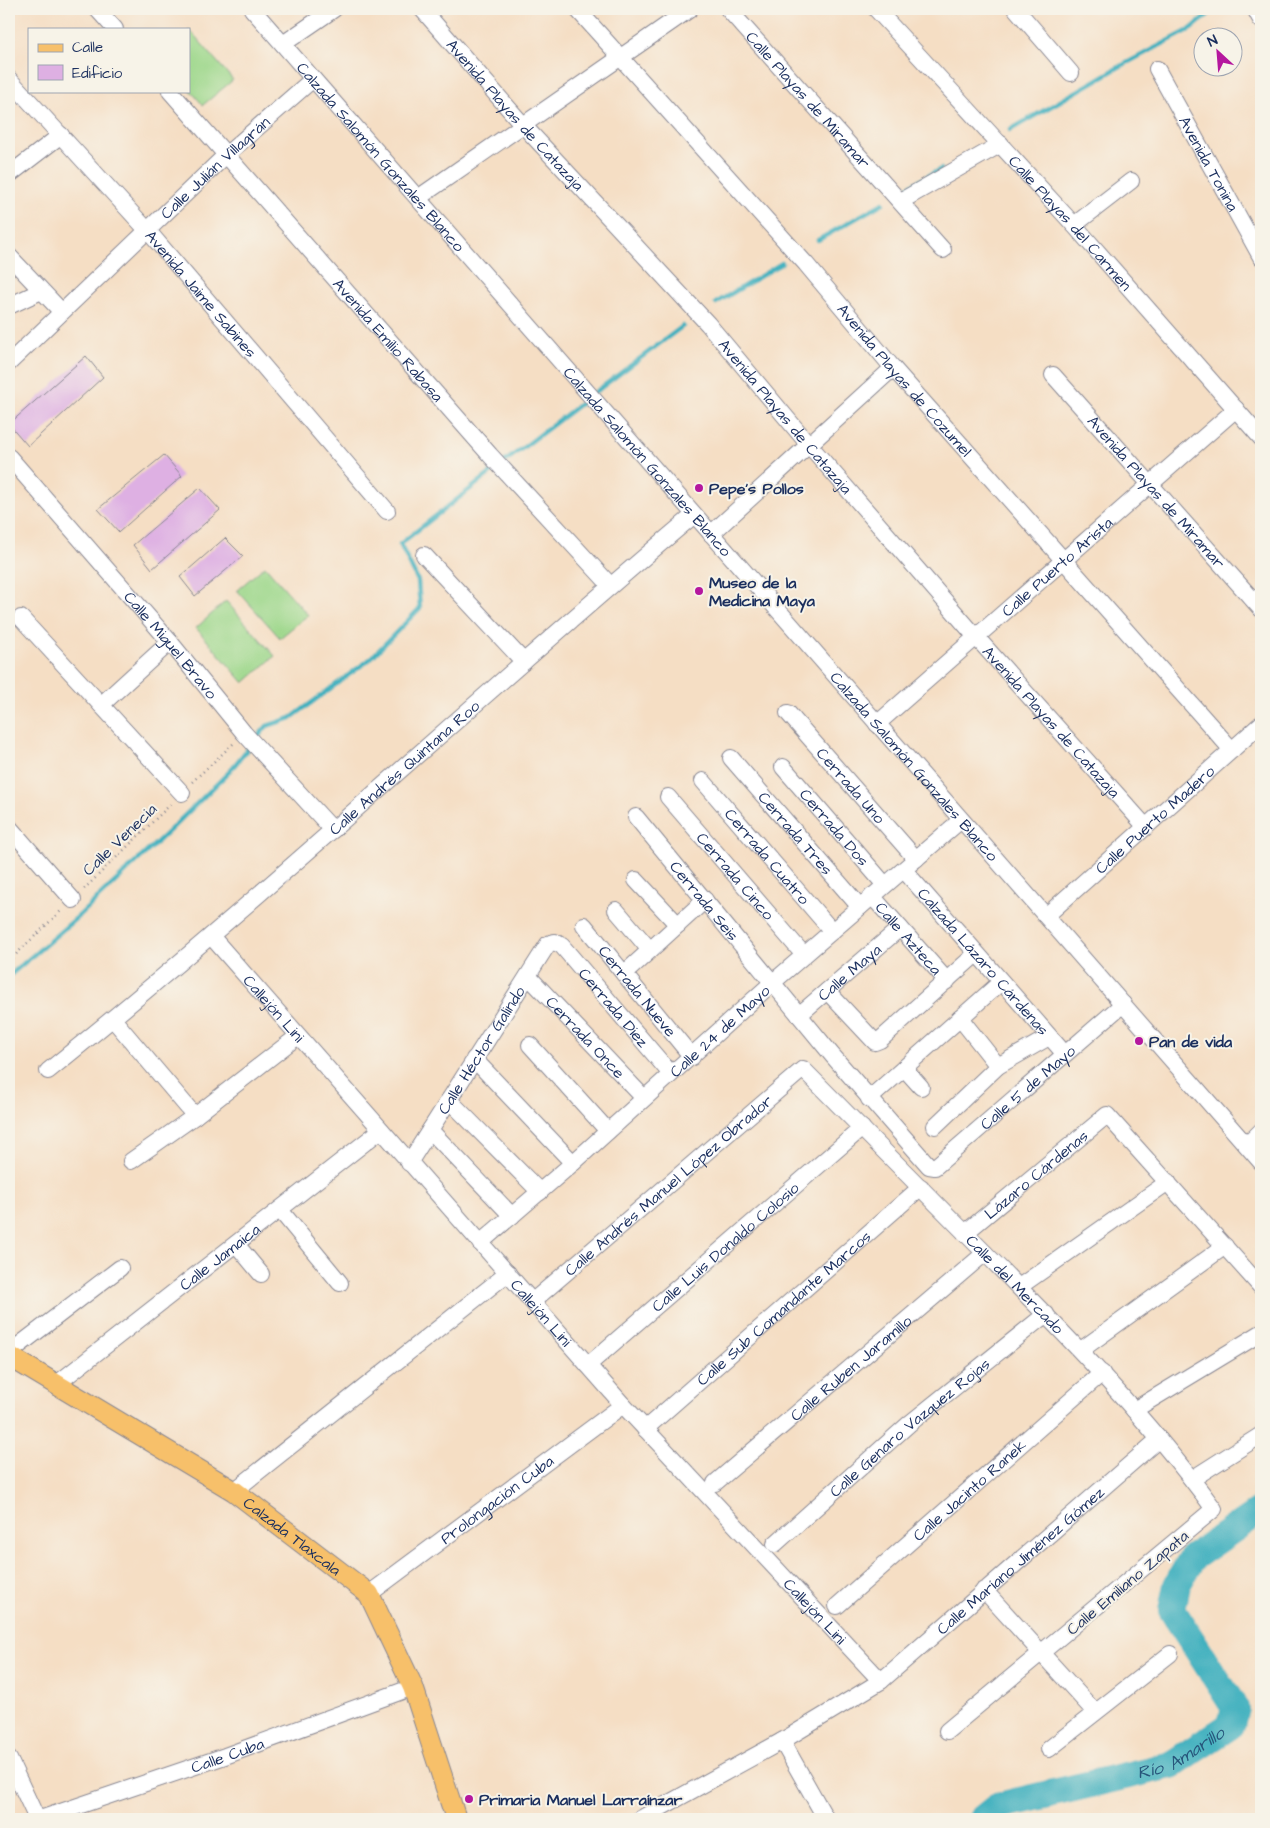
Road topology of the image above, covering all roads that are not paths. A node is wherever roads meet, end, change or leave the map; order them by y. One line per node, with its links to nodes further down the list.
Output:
1 (97, 9): 12 (street)
2 (252, 9): 13 (street, Calzada Salomón Gonzales Blanco)
3 (334, 9): 13 (street)
4 (422, 9): 20 (street, Avenida Playas de Catazaja)
5 (577, 9): 14 (street, Avenida Playas de Cozumel)
6 (690, 9): 14 (street)
7 (728, 9): 26 (street, Calle Playas de Miramar)
8 (876, 9): 22 (street, Calle Playas del Carmen)
9 (1016, 9): 16 (street)
10 (1255, 9): 11 (street)
11 (1261, 20)
12 (114, 28)
13 (283, 44): 18 (street, Calzada Salomón Gonzales Blanco)
14 (618, 57): 20 (street); 37 (street, Avenida Playas de Cozumel)
15 (1157, 69): 32 (street, Avenida Tonina)
16 (1071, 73)
17 (9, 79): 21 (street, Avenida Jaime Sabines)
18 (313, 79): 23 (street, Calle Julián Villagrán); 27 (street, Calzada Salomón Gonzales Blanco)
19 (171, 92): 23 (street, Avenida Emilio Rabasa)
20 (523, 125): 27 (street); 41 (street, Avenida Playas de Catazaja)
21 (61, 135): 24 (street); 29 (street, Avenida Jaime Sabines)
22 (1001, 144): 26 (street); 28 (street, Calle Playas del Carmen)
23 (226, 155): 29 (street, Calle Julián Villagrán); 49 (street, Avenida Emilio Rabasa)
24 (9, 175)
25 (1131, 181): 28 (street)
26 (896, 195): 30 (street, Calle Playas de Miramar)
27 (418, 198): 45 (street, Calzada Salomón Gonzales Blanco)
28 (1074, 224): 39 (street, Calle Playas del Carmen)
29 (148, 231): 35 (street, Calle Julián Villagrán); 44 (street, Avenida Jaime Sabines)
30 (943, 250)
31 (9, 256): 33 (street)
32 (1261, 256)
33 (42, 291): 34 (street); 35 (street)
34 (9, 306)
35 (61, 311): 36 (street, Calle Julián Villagrán)
36 (9, 363)
37 (893, 368): 41 (street); 48 (street, Avenida Playas de Cozumel)
38 (1053, 375): 43 (street, Avenida Playas de Miramar)
39 (1236, 409): 40 (street, Calle Playas del Carmen); 43 (street, Calle Puerto Arista)
40 (1261, 438)
41 (810, 446): 46 (street); 52 (street, Avenida Playas de Catazaja)
42 (9, 457): 53 (street, Calle Miguel Bravo)
43 (1150, 486): 48 (street, Calle Puerto Arista); 50 (street, Avenida Playas de Miramar)
44 (387, 511)
45 (694, 515): 46 (street, Calzada Salomón Gonzales Blanco); 49 (street, Calle Andrés Quintana Roo)
46 (711, 534): 57 (street, Calzada Salomón Gonzales Blanco)
47 (424, 555): 54 (street)
48 (1064, 562): 52 (street, Calle Puerto Arista); 59 (street, Avenida Playas de Cozumel)
49 (610, 585): 54 (street, Calle Andrés Quintana Roo)
50 (1261, 609)
51 (21, 618): 55 (street)
52 (977, 638): 57 (street, Calle Puerto Arista); 68 (street, Avenida Playas de Catazaja)
53 (170, 642): 55 (street); 69 (street, Calle Miguel Bravo)
54 (524, 662): 69 (street, Calle Andrés Quintana Roo)
55 (100, 705): 63 (street)
56 (788, 713): 70 (street, Cerrada Uno)
57 (878, 724): 66 (street, Calzada Salomón Gonzales Blanco)
58 (1261, 724): 59 (street, Calle Puerto Madero)
59 (1232, 750): 68 (street, Calle Puerto Madero)
60 (731, 758): 75 (street, Cerrada Tres)
61 (783, 767): 72 (street, Cerrada Dos)
62 (703, 781): 81 (street, Cerrada Cuatro)
63 (182, 793)
64 (668, 797): 86 (street, Cerrada Cinco)
65 (636, 817): 74 (street, Cerrada Seis)
66 (961, 820): 70 (street, Calle 24 de Mayo); 77 (street, Calzada Salomón Gonzales Blanco)
67 (9, 827): 73 (street)
68 (1146, 827): 77 (street, Calle Puerto Madero)
69 (334, 830): 82 (street, Calle Andrés Quintana Roo)
70 (910, 864): 72 (street, Calle 24 de Mayo); 85 (street, Calzada Lázaro Cárdenas)
71 (636, 880): 79 (street)
72 (885, 885): 75 (street, Calle 24 de Mayo)
73 (73, 900)
74 (705, 900): 79 (street); 91 (street, Cerrada Seis)
75 (866, 901): 80 (street, Calle Azteca); 81 (street, Calle 24 de Mayo)
76 (616, 910): 84 (street)
77 (1047, 915): 93 (street, Calzada Salomón Gonzales Blanco)
78 (584, 925): 87 (street, Cerrada Nueve)
79 (678, 925): 84 (street)
80 (900, 928): 89 (street, Calle Azteca); 92 (street, Calle Maya)
81 (832, 931): 86 (street, Calle 24 de Mayo)
82 (211, 936): 96 (street, Calle Andrés Quintana Roo); 97 (street, Callejón Lini)
83 (555, 942): 88 (street, Calle Héctor Galindo); 107 (street, Cerrada Diez)
84 (650, 950): 87 (street)
85 (976, 954): 89 (street); 90 (street, Calzada Lázaro Cárdenas)
86 (804, 955): 91 (street, Calle 24 de Mayo)
87 (624, 974): 101 (street, Cerrada Nueve)
88 (528, 976): 102 (street, Calle Héctor Galindo); 109 (street, Cerrada Once)
89 (947, 981): 92 (street)
90 (1001, 982): 95 (street); 98 (street, Calzada Lázaro Cárdenas)
91 (772, 983): 94 (street); 101 (street, Calle 24 de Mayo)
92 (827, 991): 94 (street, Calle Maya)
93 (1123, 1004): 100 (street, Calle 5 de Mayo); 119 (street, Calzada Salomón Gonzales Blanco)
94 (799, 1015): 110 (street)
95 (960, 1018): 103 (street); 104 (street)
96 (113, 1019): 106 (street, Calle Andrés Quintana Roo); 112 (street)
97 (298, 1036): 112 (street); 115 (street, Callejón Lini)
98 (1049, 1037): 100 (street, Calzada Lázaro Cárdenas); 103 (street)
99 (530, 1045): 117 (street)
100 (1064, 1053): 110 (street, Calle 5 de Mayo)
101 (692, 1057): 107 (street, Calle 24 de Mayo)
102 (474, 1059): 111 (street, Calle Héctor Galindo); 123 (street)
103 (998, 1066): 113 (street)
104 (904, 1068): 108 (street); 110 (street)
105 (803, 1069): 114 (street, Calle del Mercado); 140 (street, Calle Andrés Manuel López Obrador)
106 (48, 1071)
107 (671, 1074): 109 (street, Calle 24 de Mayo)
108 (921, 1087)
109 (644, 1098): 117 (street, Calle 24 de Mayo)
110 (869, 1098)
111 (449, 1100): 116 (street, Calle Héctor Galindo); 126 (street)
112 (195, 1116): 120 (street)
113 (935, 1126)
114 (862, 1128): 125 (street, Calle del Mercado); 145 (street, Calle Luis Donaldo Colosio)
115 (381, 1130): 122 (street, Callejón Lini); 127 (street, Calle Jamaica)
116 (430, 1130): 122 (street, Calle Héctor Galindo); 128 (street)
117 (608, 1131): 123 (street, Calle 24 de Mayo)
118 (1261, 1131): 119 (street)
119 (1247, 1145): 121 (street, Calzada Salomón Gonzales Blanco)
120 (131, 1161)
121 (1261, 1162)
122 (409, 1163): 130 (street, Callejón Lini)
123 (573, 1163): 126 (street, Calle 24 de Mayo)
124 (1168, 1182): 129 (street, Lázaro Cárdenas); 132 (street); 138 (street)
125 (921, 1187): 129 (street, Calle del Mercado); 150 (street, Calle Sub Comandante Marcos)
126 (540, 1192): 128 (street, Calle 24 de Mayo)
127 (280, 1210): 131 (street, Calle Jamaica); 137 (street)
128 (512, 1216): 130 (street, Calle 24 de Mayo)
129 (965, 1233): 133 (street, Calle del Mercado)
130 (480, 1243): 135 (street, Callejón Lini)
131 (236, 1244): 136 (street); 147 (street, Calle Jamaica)
132 (1226, 1246): 139 (street); 143 (street)
133 (985, 1253): 138 (street, Calle del Mercado); 154 (street, Calle Ruben Jaramillo)
134 (120, 1268): 144 (street)
135 (508, 1273): 140 (street, Callejón Lini); 155 (street)
136 (261, 1274)
137 (340, 1284)
138 (1019, 1287): 141 (street, Calle del Mercado)
139 (1261, 1287)
140 (533, 1301): 145 (street, Callejón Lini)
141 (1046, 1314): 143 (street, Calle del Mercado); 157 (street, Calle Genaro Vazquez Rojas)
142 (1261, 1333): 149 (street)
143 (1081, 1350): 146 (street, Calle del Mercado)
144 (9, 1354): 147 (main road, Calzada Tlaxcala)
145 (588, 1365): 148 (street, Callejón Lini)
146 (1102, 1373): 149 (street, Calle del Mercado); 160 (street, Calle Jacinto Ranek)
147 (58, 1383): 155 (main road, Calzada Tlaxcala)
148 (622, 1405): 150 (street, Callejón Lini); 159 (street, Prolongación Cuba)
149 (1134, 1410): 152 (street, Calle del Mercado)
150 (645, 1429): 163 (street, Callejón Lini)
151 (1261, 1435): 153 (street)
152 (1159, 1440): 153 (street, Calle del Mercado); 158 (street, Calle Maríano Jiménez Gómez)
153 (1192, 1478): 156 (street, Calle del Mercado)
154 (715, 1483)
155 (234, 1491): 159 (main road, Calzada Tlaxcala)
156 (1214, 1509): 161 (street, Calle Emiliano Zapata)
157 (775, 1544)
158 (984, 1590): 161 (street); 163 (street, Calle Maríano Jiménez Gómez)
159 (369, 1594): 164 (main road, Calzada Tlaxcala)
160 (837, 1606)
161 (1040, 1654): 165 (street); 166 (street, Calle Emiliano Zapata)
162 (1170, 1654): 165 (street)
163 (881, 1682): 167 (street, Calle Maríano Jiménez Gómez)
164 (413, 1687): 171 (street, Calle Cuba); 172 (main road, Calzada Tlaxcala)
165 (1095, 1712): 168 (street)
166 (947, 1731)
167 (782, 1741): 170 (street, Calle Maríano Jiménez Gómez); 174 (street)
168 (1049, 1749)
169 (9, 1759): 171 (street)
170 (664, 1814): 173 (street, Calle Maríano Jiménez Gómez)
171 (38, 1819)
172 (454, 1819)
173 (640, 1819)
174 (826, 1819)

